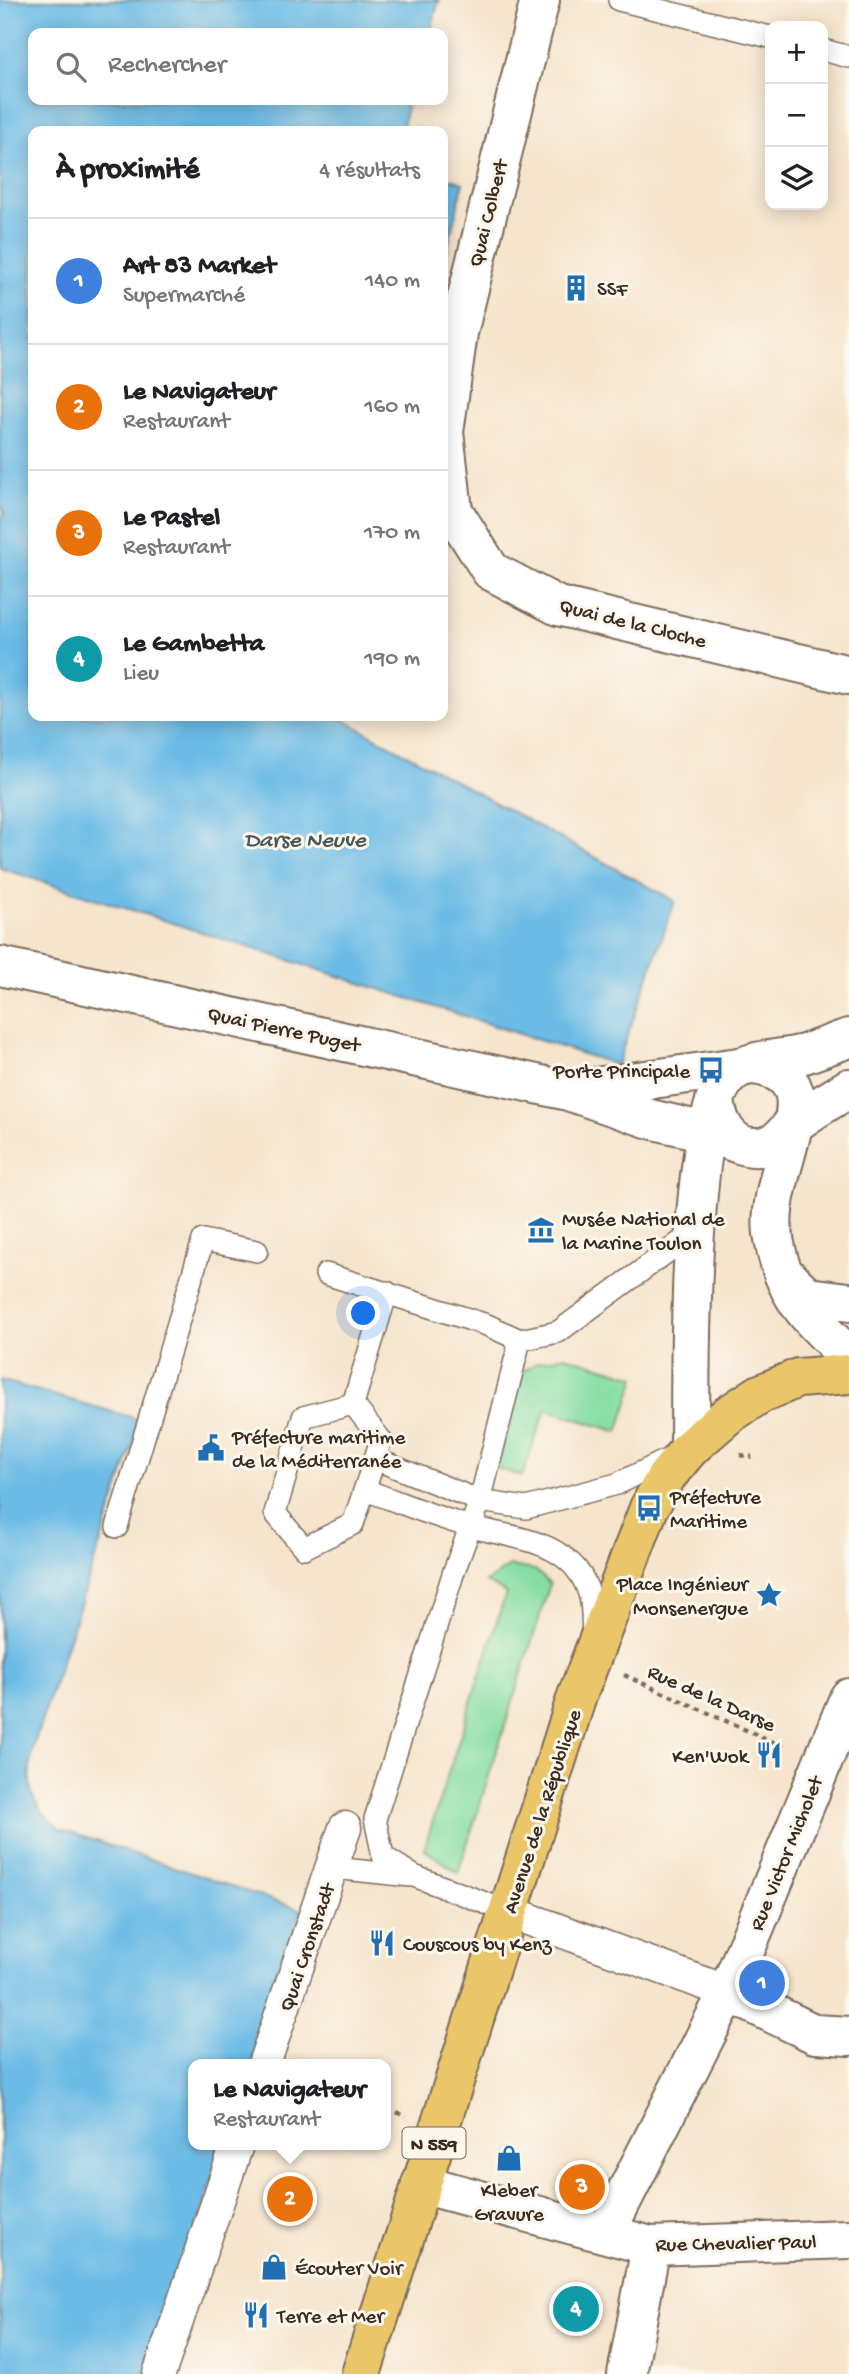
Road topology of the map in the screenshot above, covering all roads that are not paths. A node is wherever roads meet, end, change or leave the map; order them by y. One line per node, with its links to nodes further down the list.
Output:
1 (540, 0): 6 (street, Quai Colbert)
2 (619, 0): 3 (lane)
3 (765, 36)
4 (828, 51): 5 (lane)
5 (849, 57)
6 (448, 402)
7 (448, 467): 8 (street, Quai Colbert)
8 (453, 511): 9 (street, Quai de la Cloche)
9 (849, 675)
10 (0, 966): 14 (street, Quai Pierre Puget)
11 (849, 1038): 12 (street)
12 (752, 1065): 14 (street); 15 (street); 16 (street)
13 (849, 1088): 16 (street)
14 (568, 1091): 15 (street)
15 (721, 1126): 16 (street); 17 (street)
16 (792, 1126): 19 (street)
17 (698, 1215): 23 (lane); 27 (street)
18 (257, 1251): 31 (lane)
19 (783, 1273): 22 (street); 24 (street)
20 (326, 1274): 21 (lane)
21 (387, 1292): 23 (lane); 26 (lane)
22 (849, 1302)
23 (520, 1340): 30 (lane)
24 (849, 1357)
25 (849, 1374): 27 (main road, Avenue de la République)
26 (353, 1404): 28 (lane); 29 (lane)
27 (690, 1448): 30 (lane); 33 (main road, Avenue de la République)
28 (375, 1459): 29 (lane); 30 (lane)
29 (365, 1490): 32 (lane)
30 (480, 1501): 32 (lane)
31 (117, 1527)
32 (470, 1527): 33 (lane); 38 (lane)
33 (592, 1653): 39 (main road, Avenue de la République)
34 (849, 1698): 35 (street, Rue Victor Micholet)
35 (835, 1771): 40 (street, Rue Victor Micholet)
36 (345, 1828): 37 (street, Quai Cronstadt)
37 (333, 1868): 38 (lane); 42 (street, Quai Cronstadt)
38 (414, 1876): 39 (lane)
39 (509, 1912): 40 (street); 44 (main road, Avenue de la République / N 559)
40 (728, 1992): 41 (street); 45 (street, Rue Victor Micholet)
41 (849, 2036)
42 (266, 2059)
43 (235, 2150): 48 (street)
44 (421, 2184): 45 (street, Rue Chevalier Paul); 49 (main road, Avenue de la République / N 559)
45 (606, 2232): 47 (street, Rue Chevalier Paul)
46 (849, 2239): 47 (street, Rue Chevalier Paul)
47 (651, 2246): 50 (street)
48 (159, 2374)
49 (361, 2374)
50 (627, 2374)

